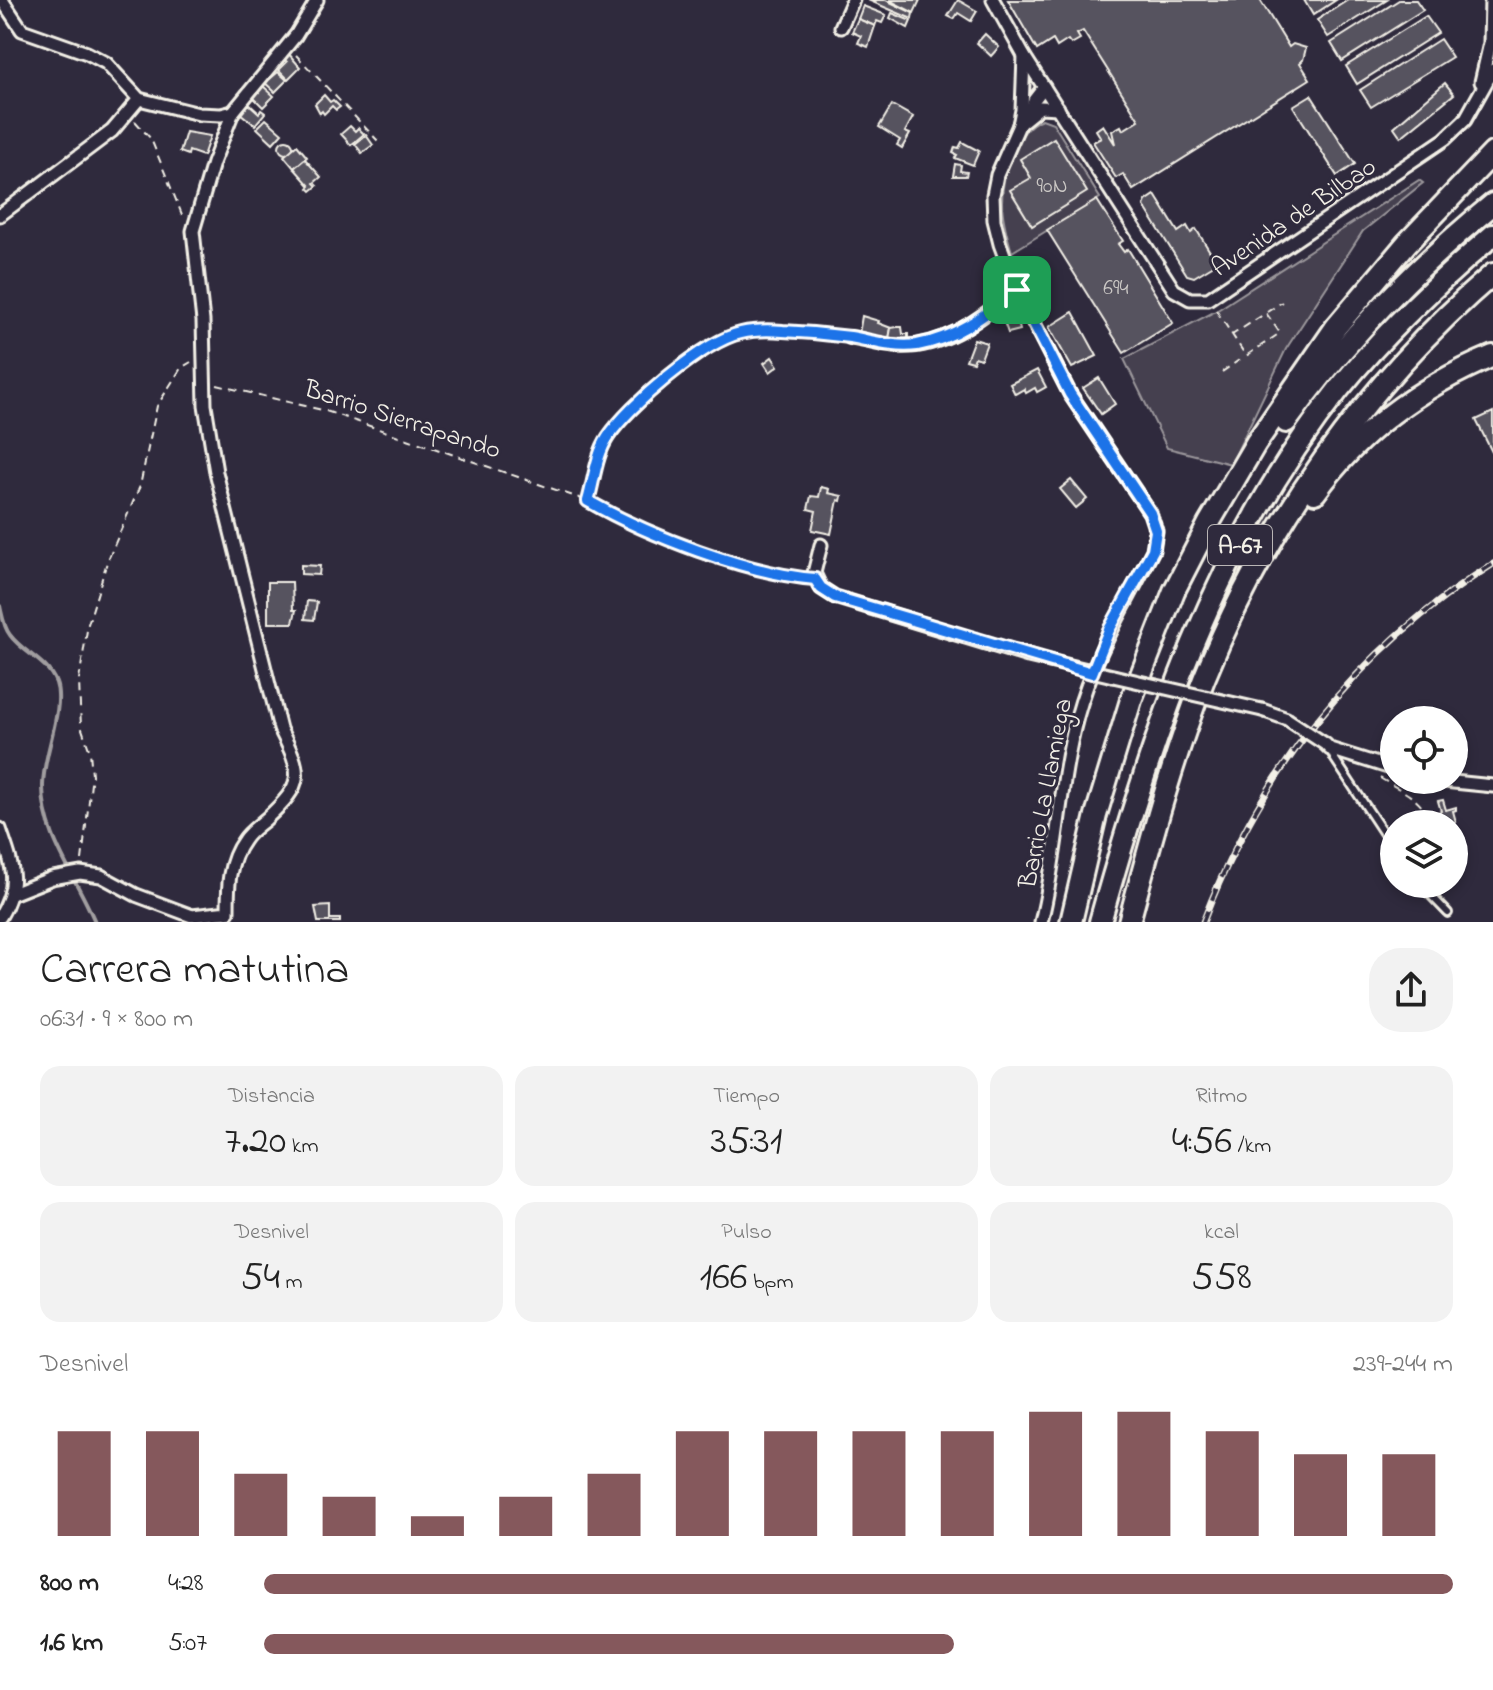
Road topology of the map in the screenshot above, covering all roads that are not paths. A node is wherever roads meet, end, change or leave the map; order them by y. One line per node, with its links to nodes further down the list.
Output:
1 (2, 0): 11 (street)
2 (317, 0): 13 (street)
3 (853, 0): 6 (street)
4 (993, 0): 7 (street)
5 (1492, 2): 10 (street, Avenida de Bilbao)
6 (841, 27)
7 (1024, 56): 9 (street); 15 (street)
8 (1493, 70): 10 (street, Avenida de Bilbao)
9 (1044, 87): 12 (street); 14 (street)
10 (1479, 94): 12 (street, Avenida de Bilbao)
11 (139, 99): 13 (street); 18 (street)
12 (1058, 108): 14 (street)
13 (233, 112): 34 (street)
14 (1029, 115): 15 (street)
15 (1019, 125): 21 (street)
16 (1493, 153): 25 (highway)
17 (1493, 204): 25 (highway)
18 (0, 215)
19 (1493, 235): 40 (highway, A-67)
20 (1493, 274): 27 (highway, A-67)
21 (1017, 290): 22 (street); 26 (street)
22 (851, 338)
23 (1493, 356): 27 (highway)
24 (821, 545): 26 (street)
25 (1164, 619): 39 (highway)
26 (1092, 673): 28 (street, bridge); 38 (street, Barrio La Llamiega)
27 (1205, 679): 41 (highway, A-67)
28 (1327, 746): 29 (street); 32 (lane)
29 (1380, 764)
30 (1468, 783): 31 (street)
31 (1493, 786)
32 (1380, 828)
33 (0, 829): 34 (street)
34 (12, 894): 37 (street)
35 (1434, 898): 36 (lane)
36 (1448, 913)
37 (0, 917)
38 (1041, 922)
39 (1071, 922)
40 (1100, 922)
41 (1129, 922)

